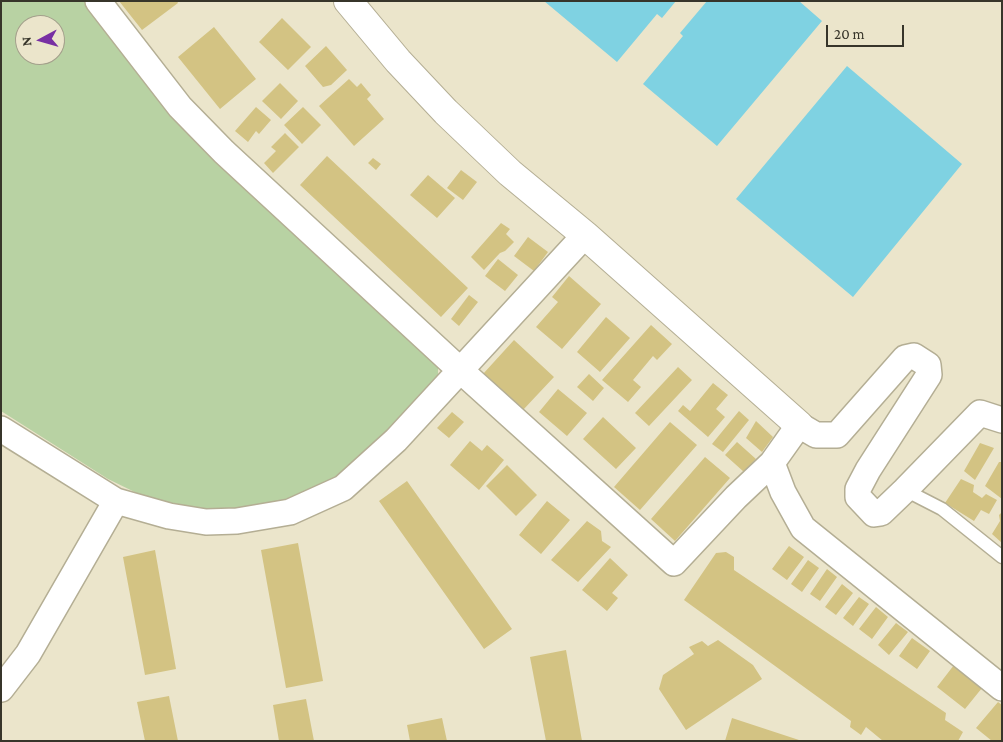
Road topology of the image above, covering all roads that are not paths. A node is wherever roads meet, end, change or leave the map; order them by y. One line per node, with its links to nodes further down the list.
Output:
1 (98, 1): 4 (street)
2 (348, 1): 3 (street)
3 (585, 235): 4 (street); 6 (street)
4 (460, 370): 8 (street); 10 (street)
5 (1002, 420): 9 (street)
6 (800, 425): 8 (street); 9 (street)
7 (1, 429): 10 (street)
8 (772, 463): 12 (street)
9 (905, 490): 11 (lane)
10 (116, 501): 13 (street)
11 (1002, 557)
12 (1002, 688)
13 (1, 690)

